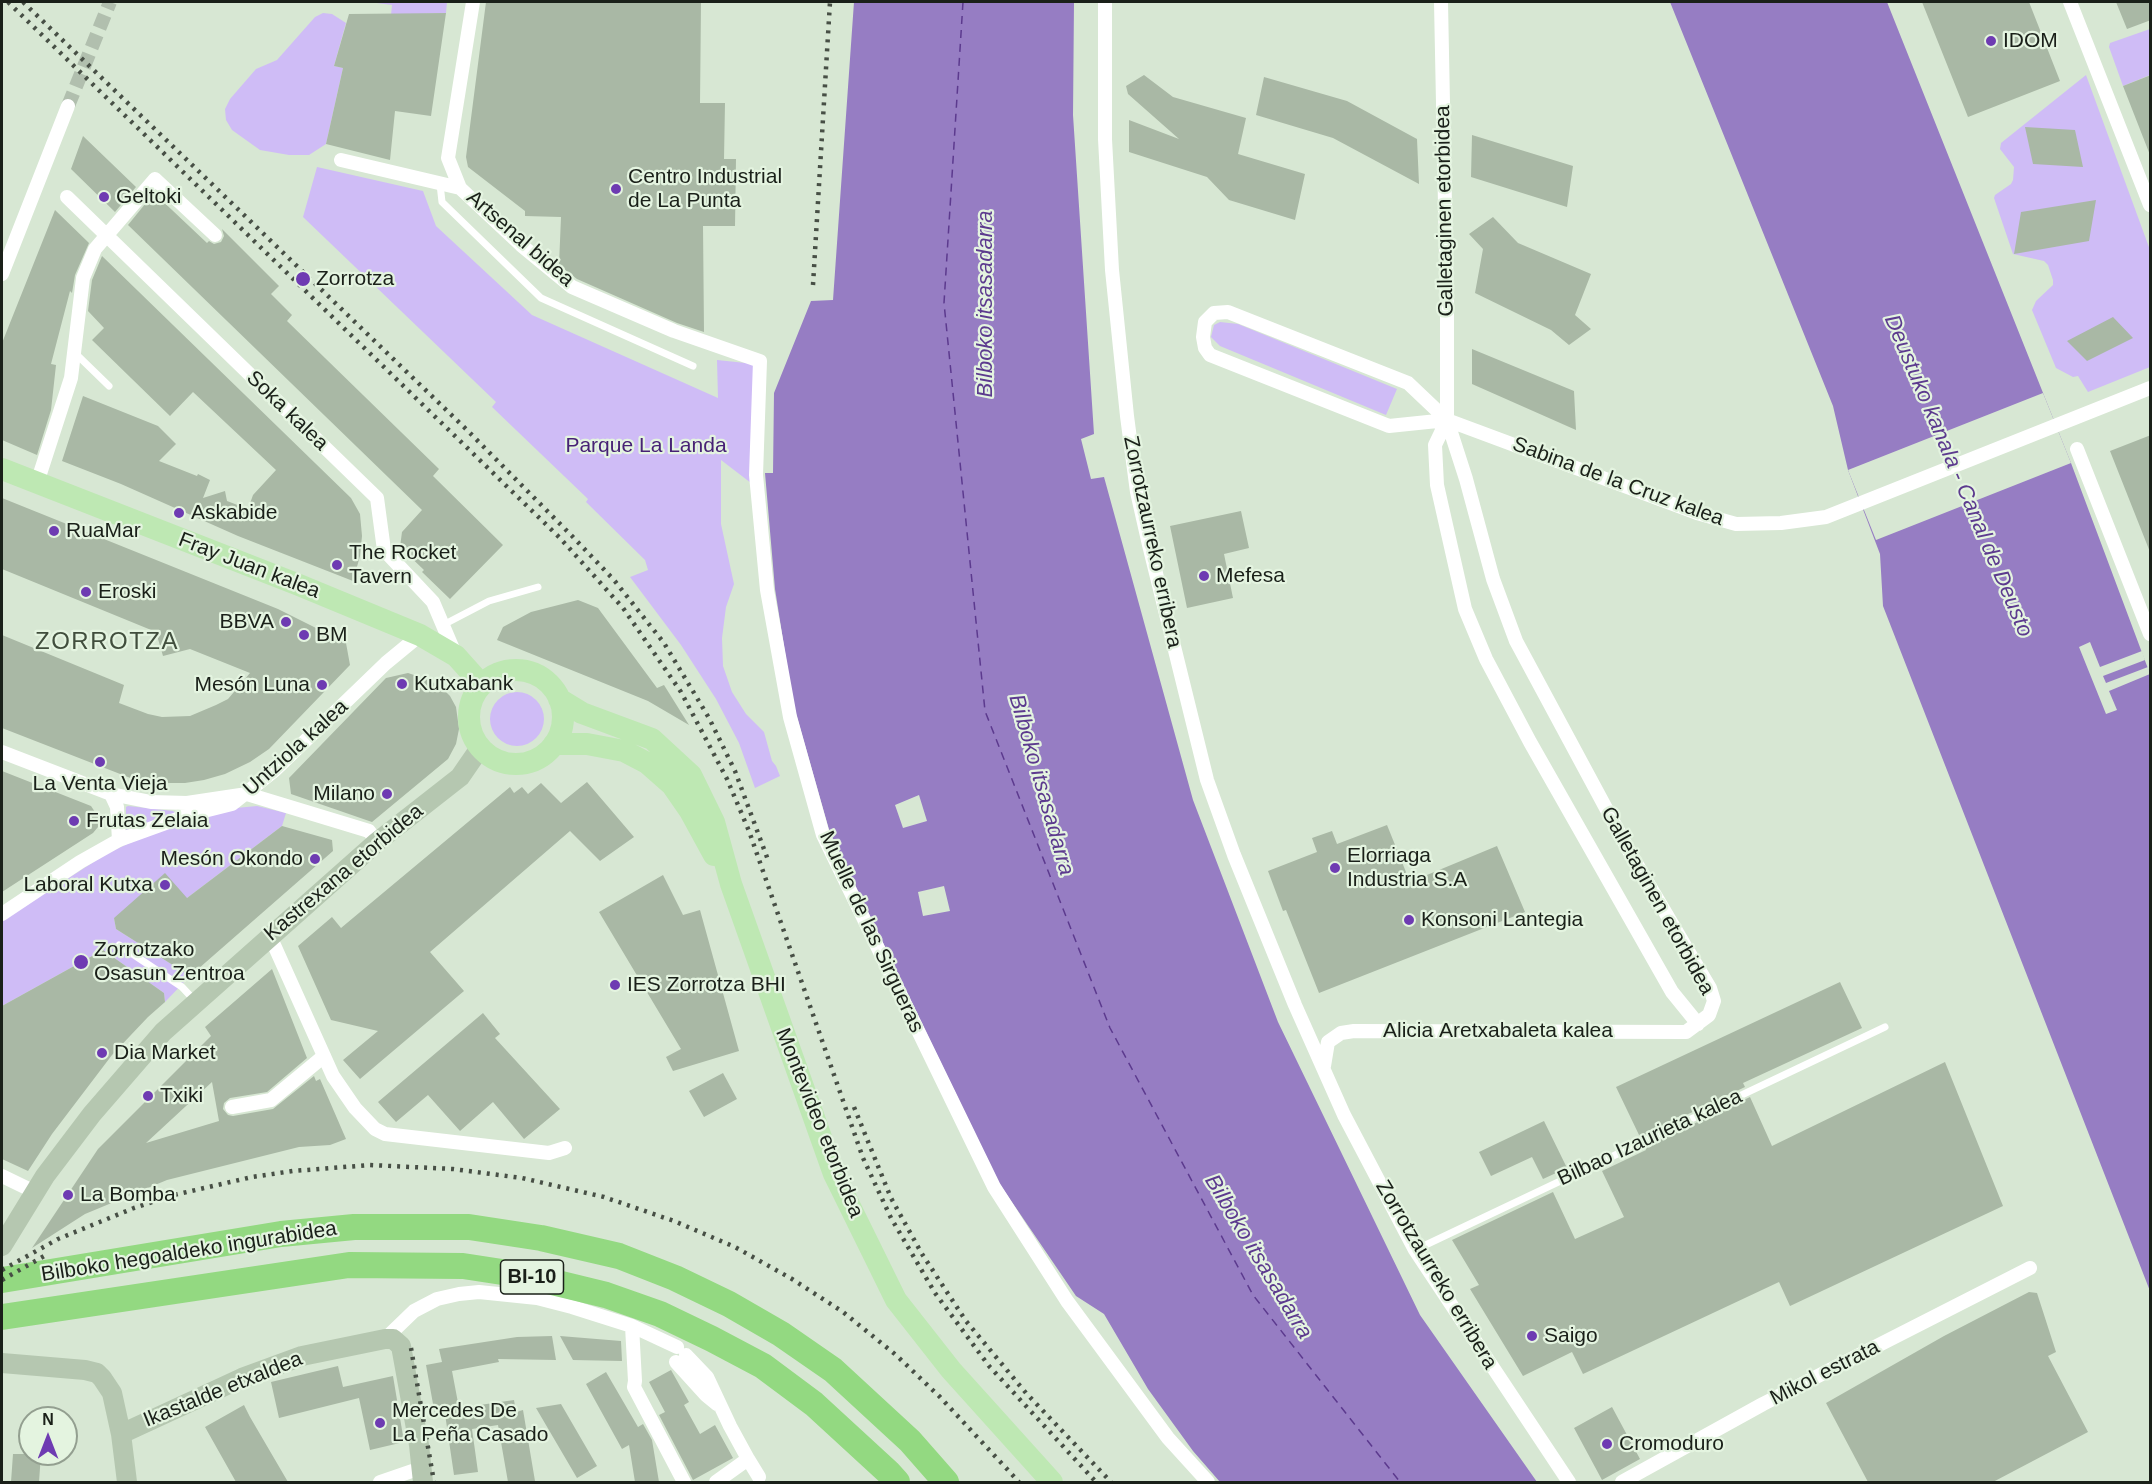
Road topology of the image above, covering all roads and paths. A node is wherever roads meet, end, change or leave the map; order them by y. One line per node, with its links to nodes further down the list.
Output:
1 (473, 2): 8 (street)
2 (1105, 2): 43 (street, Zorrotzaurreko erribera)
3 (1441, 2): 19 (street, Galletaginen etorbidea)
4 (2070, 2): 10 (street)
5 (68, 106): 13 (street)
6 (341, 160): 7 (street, Artsenal bidea)
7 (440, 184): 8 (street, Artsenal bidea); 16 (lane)
8 (460, 188): 15 (street, Artsenal bidea)
9 (67, 197): 12 (street, Soka kalea)
10 (2151, 205)
11 (215, 235): 12 (street)
12 (106, 236): 14 (street); 24 (street, Soka kalea)
13 (2, 274)
14 (75, 352): 17 (lane); 22 (street)
15 (760, 361): 71 (street, Muelle de las Sirgueras)
16 (693, 366)
17 (109, 386)
18 (2151, 388): 19 (street, Sabina de la Cruz kalea)
19 (1447, 420): 19 (street, Sabina de la Cruz kalea); 42 (street, Galletaginen etorbidea); 42 (street, Galletaginen etorbidea)
20 (2077, 449): 25 (street)
21 (2, 469): 22 (main road, Fray Juan kalea)
22 (37, 483): 26 (main road, Fray Juan kalea)
23 (538, 587): 24 (lane)
24 (444, 625): 27 (street, Soka kalea)
25 (2151, 634)
26 (420, 635): 27 (main road, Fray Juan kalea); 34 (street, Untziola kalea)
27 (456, 656): 28 (main road, Fray Juan kalea)
28 (482, 685): 29 (main road); 31 (main road)
29 (559, 699): 30 (main road); 37 (main road, Montevideo etorbidea)
30 (554, 744): 31 (main road); 37 (main road, Montevideo etorbidea)
31 (480, 748): 36 (street, Kastrexana etorbidea)
32 (2, 752): 33 (street)
33 (111, 794): 34 (street); 35 (street)
34 (247, 794): 35 (street, Untziola kalea); 36 (street)
35 (119, 840): 38 (street, Untziola kalea)
36 (377, 842): 39 (street, Kastrexana etorbidea)
37 (731, 884): 70 (main road, Montevideo etorbidea)
38 (2, 914)
39 (270, 936): 41 (street, Kastrexana etorbidea); 46 (street)
40 (119, 945): 41 (lane)
41 (197, 1002): 51 (street, Kastrexana etorbidea)
42 (1698, 1024): 45 (street, Alicia Aretxabaleta kalea)
43 (1305, 1025): 45 (street); 47 (street, Zorrotzaurreko erribera)
44 (1885, 1027): 53 (lane, Bilbao Izaurieta kalea)
45 (1334, 1037): 47 (street)
46 (324, 1056): 48 (street); 49 (street)
47 (1324, 1071): 53 (street, Zorrotzaurreko erribera)
48 (231, 1107)
49 (564, 1148)
50 (2, 1176): 51 (street)
51 (35, 1192): 52 (street, Kastrexana etorbidea)
52 (2, 1246)
53 (1415, 1250): 72 (street, Zorrotzaurreko erribera)
54 (2030, 1268): 73 (street, Mikol estrata)
55 (2, 1280): 69 (highway, Bilboko hegoaldeko ingurabidea / BI-10)
56 (2, 1317): 68 (highway, Bilboko hegoaldeko ingurabidea / BI-10)
57 (632, 1326): 58 (street); 61 (street); 66 (street)
58 (385, 1339): 60 (street, Ikastalde etxaldea); 62 (street)
59 (2, 1362): 60 (street)
60 (121, 1434): 64 (street)
61 (748, 1459): 63 (street); 67 (street)
62 (417, 1477): 65 (street)
63 (759, 1477)
64 (127, 1482)
65 (380, 1482)
66 (684, 1482)
67 (716, 1482)
68 (897, 1482)
69 (946, 1482)
70 (1052, 1482)
71 (1209, 1482)
72 (1569, 1482)
73 (1622, 1482)

